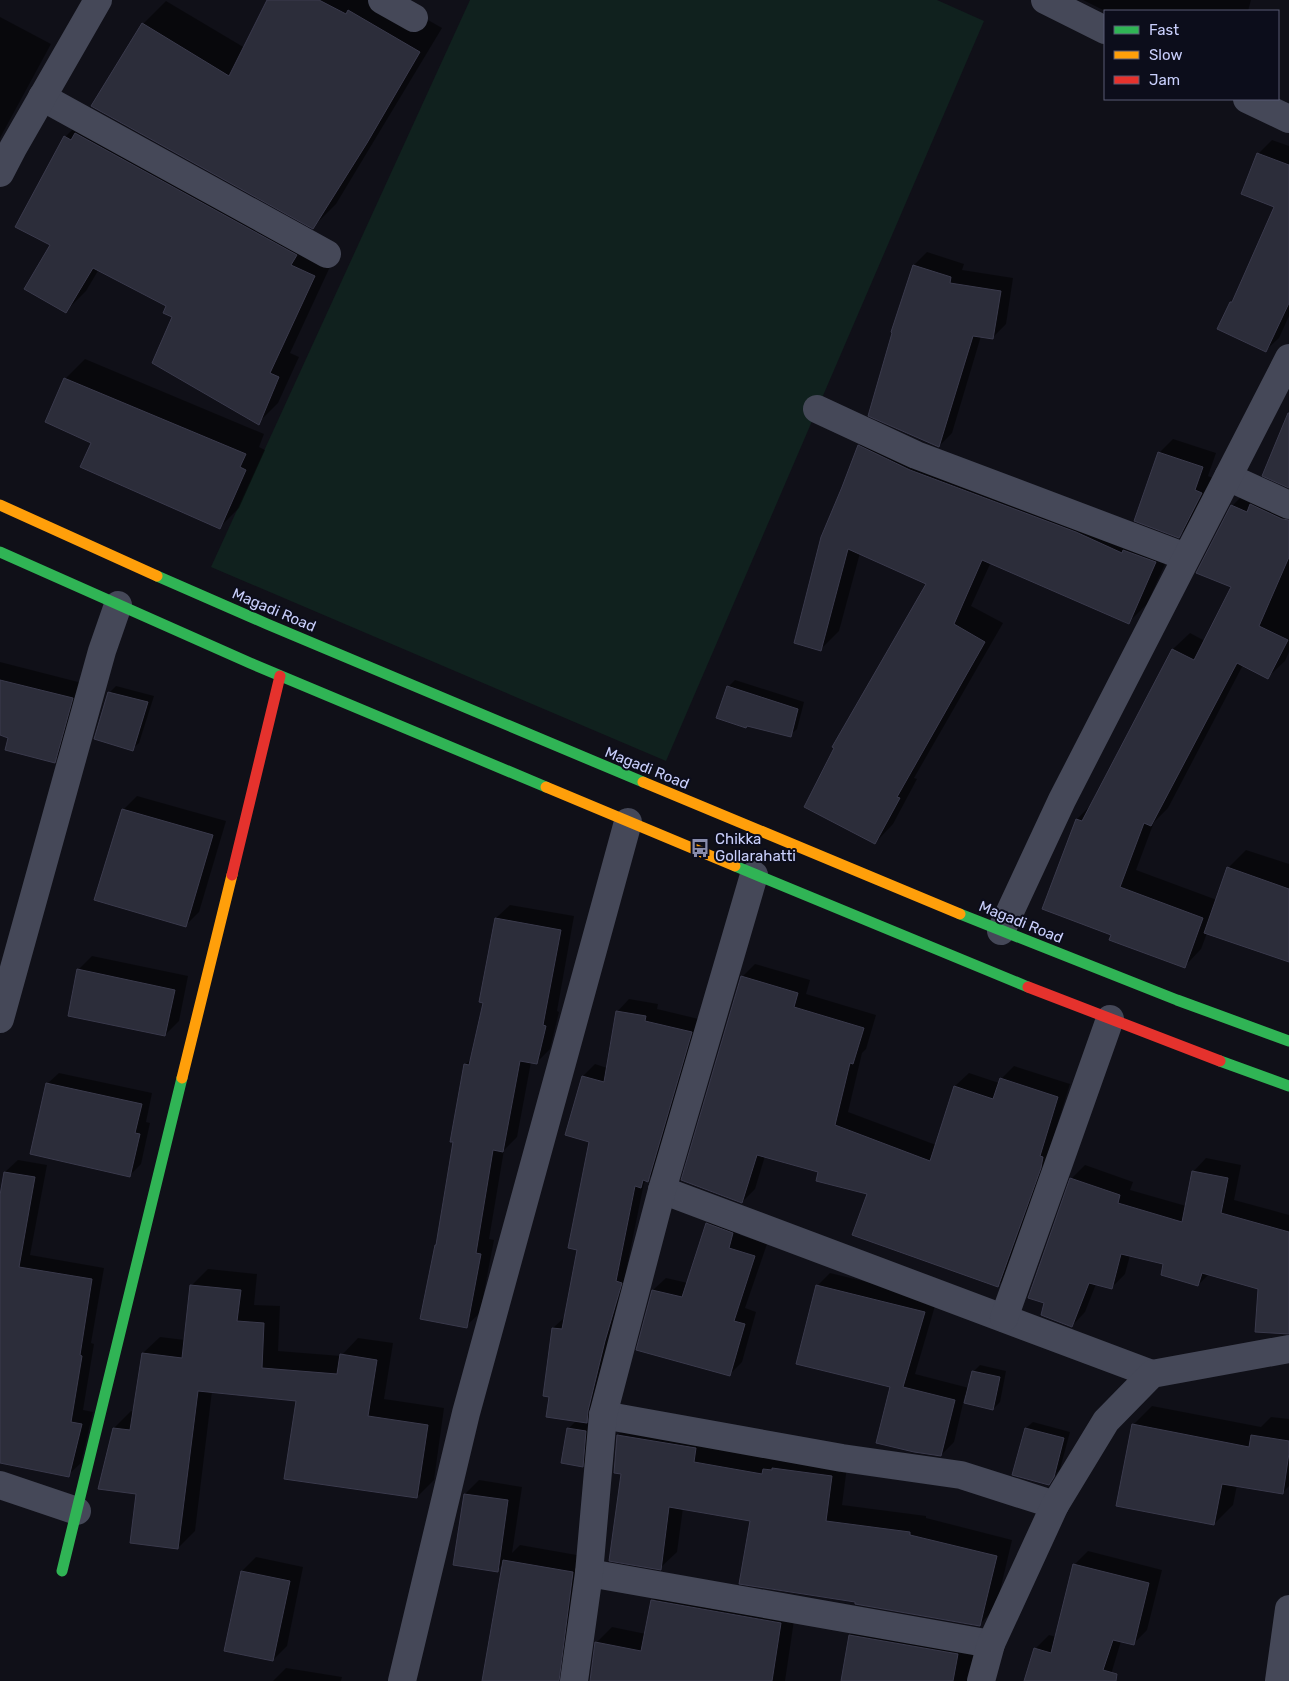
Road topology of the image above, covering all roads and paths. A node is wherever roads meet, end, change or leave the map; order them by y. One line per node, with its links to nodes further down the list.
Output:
1 (98, 0): 6 (street)
2 (382, 0): 4 (street)
3 (1044, 0): 5 (street)
4 (414, 18)
5 (1104, 30)
6 (42, 96): 9 (street); 10 (street)
7 (1249, 100): 8 (street)
8 (1289, 120)
9 (0, 173)
10 (327, 254)
11 (1289, 358): 13 (street)
12 (817, 409): 17 (street)
13 (1228, 477): 15 (street); 17 (street)
14 (0, 505): 22 (main road, Magadi Road)
15 (1289, 505)
16 (0, 552): 18 (main road)
17 (1186, 557): 22 (street)
18 (118, 605): 19 (main road); 23 (street)
19 (280, 676): 20 (main road); 34 (main road)
20 (628, 822): 21 (main road); 39 (street)
21 (754, 875): 24 (main road); 27 (street)
22 (1001, 931): 25 (main road, Magadi Road)
23 (0, 1019)
24 (1110, 1019): 26 (main road); 28 (street)
25 (1289, 1041)
26 (1289, 1086)
27 (662, 1190): 28 (street); 31 (street)
28 (1004, 1318): 30 (street)
29 (1289, 1349): 30 (street)
30 (1152, 1374): 33 (street)
31 (603, 1416): 33 (street); 36 (street)
32 (0, 1485): 34 (street)
33 (1055, 1505): 38 (street)
34 (77, 1511): 35 (main road)
35 (62, 1571)
36 (589, 1573): 38 (street); 40 (street)
37 (1289, 1610): 42 (street)
38 (991, 1644): 41 (street)
39 (402, 1681)
40 (574, 1681)
41 (982, 1681)
42 (1279, 1681)

